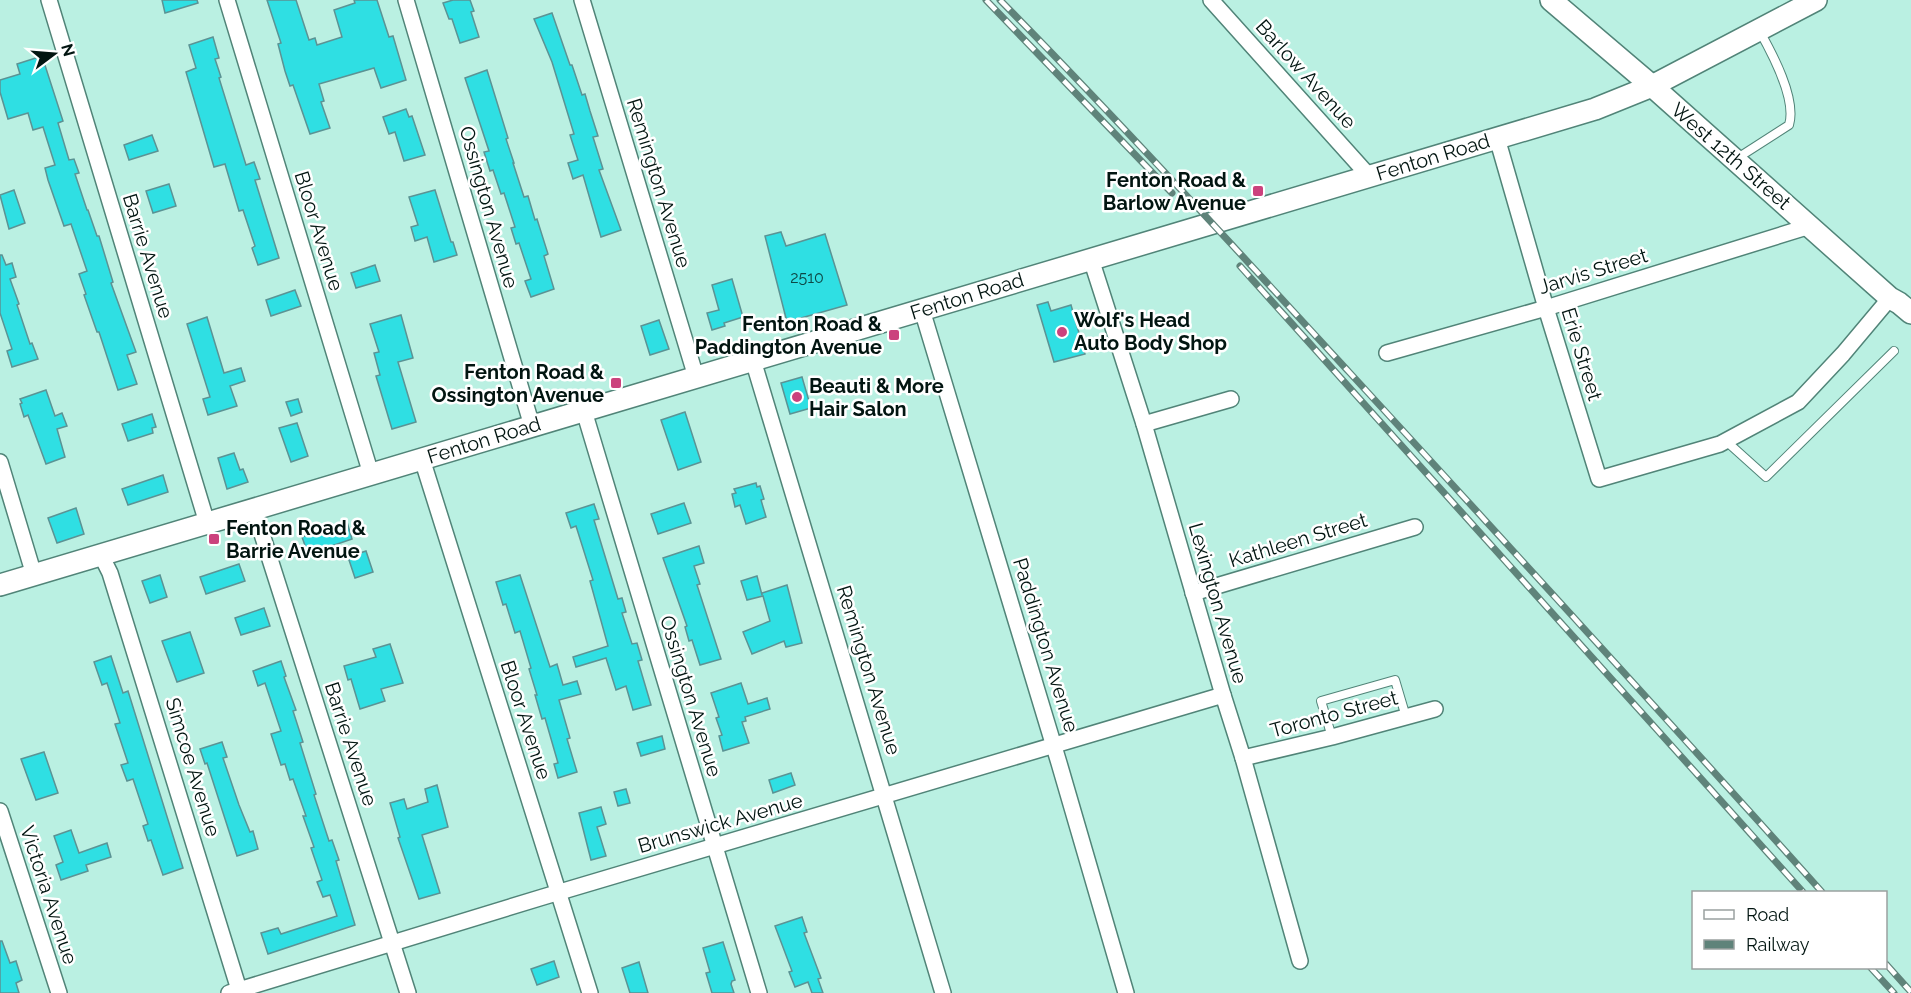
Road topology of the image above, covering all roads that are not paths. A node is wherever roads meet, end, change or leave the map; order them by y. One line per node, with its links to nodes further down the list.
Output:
1 (49, 0): 32 (street, Barrie Avenue)
2 (227, 0): 30 (street, Bloor Avenue)
3 (406, 0): 26 (street, Ossington Avenue)
4 (582, 0): 22 (street, Remington Avenue)
5 (1211, 0): 12 (street, Barlow Avenue)
6 (1551, 0): 9 (street, West 12th Street)
7 (1816, 0): 8 (street, Fenton Road)
8 (1758, 30): 9 (street, Fenton Road); 11 (lane)
9 (1652, 86): 10 (street, Fenton Road); 11 (street, West 12th Street)
10 (1497, 138): 12 (street, Fenton Road); 16 (street, Erie Street)
11 (1735, 160): 13 (street, West 12th Street)
12 (1369, 176): 14 (street, Fenton Road)
13 (1810, 226): 15 (street, West 12th Street); 16 (street, Jarvis Street)
14 (1091, 259): 17 (street, Fenton Road); 25 (street, Lexington Avenue)
15 (1890, 298): 18 (street, West 12th Street); 27 (street)
16 (1546, 308): 20 (street, Jarvis Street); 27 (street, Erie Street)
17 (922, 310): 21 (street, Fenton Road); 42 (street, Paddington Avenue)
18 (1911, 313)
19 (1894, 351): 27 (lane)
20 (1387, 353)
21 (753, 360): 22 (street, Fenton Road); 44 (street, Remington Avenue)
22 (696, 377): 24 (street, Fenton Road)
23 (1231, 399): 25 (street)
24 (584, 411): 26 (street, Fenton Road); 46 (street, Ossington Avenue)
25 (1144, 424): 37 (street, Lexington Avenue)
26 (532, 426): 28 (street, Fenton Road)
27 (1726, 441)
28 (422, 459): 30 (street, Fenton Road); 47 (street, Bloor Avenue)
29 (0, 462): 35 (street)
30 (370, 474): 31 (street, Fenton Road)
31 (254, 508): 32 (street, Fenton Road); 48 (street, Barrie Avenue)
32 (207, 523): 34 (street, Fenton Road)
33 (1415, 527): 37 (street, Kathleen Street)
34 (101, 555): 35 (street, Fenton Road); 50 (street, Simcoe Avenue)
35 (34, 575): 36 (street, Fenton Road)
36 (0, 585)
37 (1193, 593): 38 (street, Lexington Avenue)
38 (1223, 695): 42 (street, Brunswick Avenue); 43 (street, Lexington Avenue)
39 (1435, 709): 40 (street, Toronto Street)
40 (1406, 717): 41 (street, Toronto Street); 41 (lane)
41 (1332, 737): 43 (street, Toronto Street)
42 (1054, 745): 44 (street, Brunswick Avenue); 56 (street, Paddington Avenue)
43 (1243, 758): 49 (street, Lexington Avenue)
44 (885, 796): 46 (street, Brunswick Avenue); 55 (street, Remington Avenue)
45 (0, 811): 51 (street, Victoria Avenue)
46 (714, 847): 47 (street, Brunswick Avenue); 54 (street, Ossington Avenue)
47 (558, 893): 48 (street, Brunswick Avenue); 53 (street, Bloor Avenue)
48 (393, 943): 50 (street, Brunswick Avenue); 52 (street, Barrie Avenue)
49 (1300, 960)
50 (236, 992)
51 (59, 993)
52 (408, 993)
53 (590, 993)
54 (759, 993)
55 (943, 993)
56 (1126, 993)

